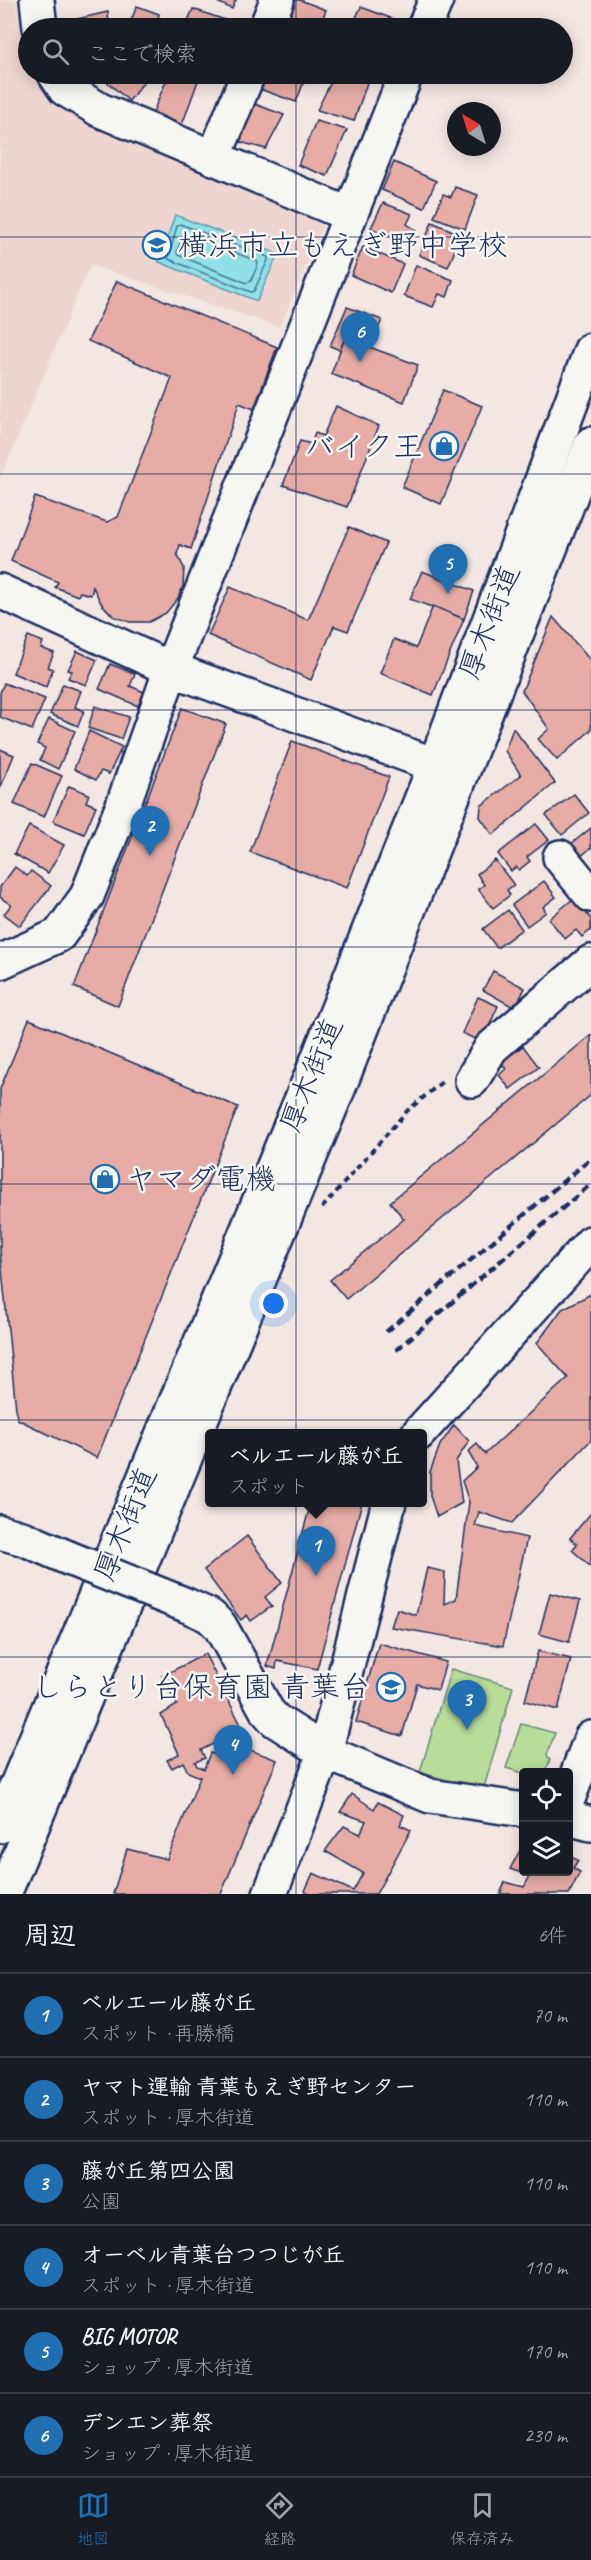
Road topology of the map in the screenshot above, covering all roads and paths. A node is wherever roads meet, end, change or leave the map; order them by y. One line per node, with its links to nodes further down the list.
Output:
1 (37, 0): 4 (main road)
2 (277, 0): 5 (main road)
3 (436, 0): 6 (main road)
4 (39, 18)
5 (270, 18)
6 (428, 18)
7 (62, 84): 10 (main road)
8 (244, 84): 10 (main road)
9 (402, 84): 11 (main road)
10 (214, 158): 11 (main road)
11 (350, 215): 15 (main road)
12 (591, 350): 16 (main road, 厚木街道)
13 (588, 463): 34 (main road, 厚木街道)
14 (0, 591): 15 (main road)
15 (171, 669): 16 (main road); 19 (main road)
16 (435, 765): 33 (main road, 厚木街道)
17 (560, 857): 18 (main road)
18 (591, 895)
19 (0, 962)
20 (591, 962): 21 (main road)
21 (472, 1080): 22 (path)
22 (321, 1209)
23 (591, 1243): 24 (main road)
24 (422, 1429)
25 (388, 1507): 28 (main road)
26 (0, 1532): 28 (main road, bridge)
27 (591, 1738): 29 (main road)
28 (325, 1752): 30 (main road); 35 (main road)
29 (573, 1786)
30 (519, 1809)
31 (573, 1819): 32 (main road)
32 (591, 1824)
33 (0, 1826)
34 (4, 1894)
35 (270, 1894)

